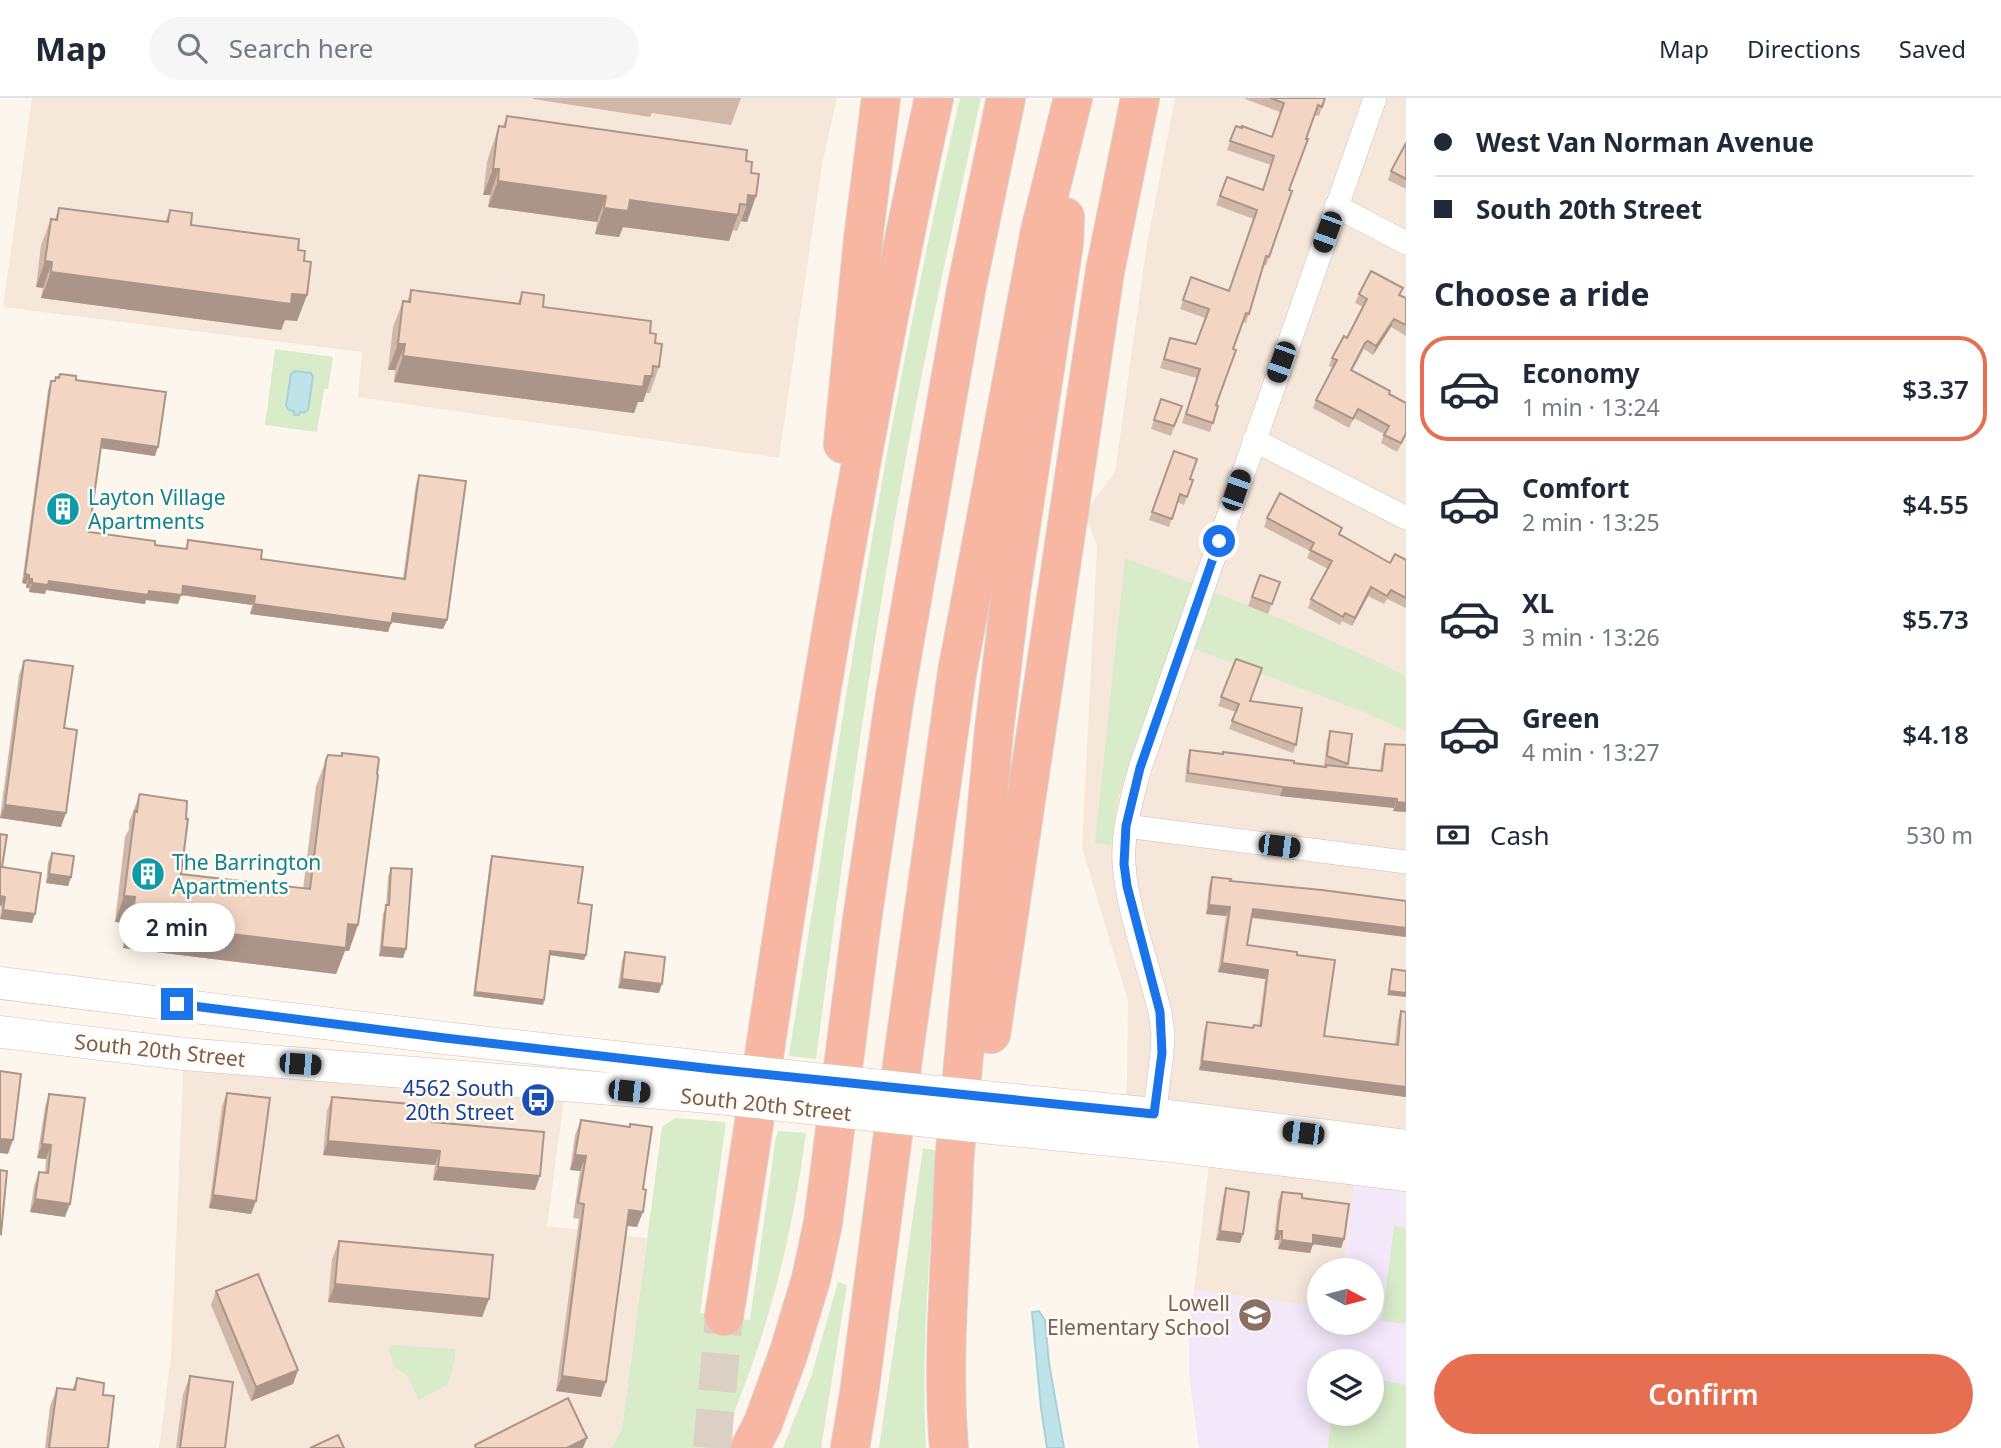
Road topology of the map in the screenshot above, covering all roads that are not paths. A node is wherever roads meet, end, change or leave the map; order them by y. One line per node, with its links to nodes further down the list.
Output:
1 (881, 98): 11 (highway)
2 (934, 98): 11 (highway)
3 (1006, 98): 24 (highway)
4 (1140, 98): 22 (highway)
5 (1375, 98): 7 (street)
6 (1069, 114): 22 (highway); 25 (highway)
7 (1336, 206): 8 (street); 9 (street)
8 (1406, 243)
9 (1254, 440): 10 (street); 12 (street)
10 (1406, 518)
11 (837, 607): 23 (highway)
12 (1126, 826): 13 (street); 19 (street)
13 (1406, 862)
14 (0, 983): 16 (street, South 20th Street)
15 (0, 1032): 18 (street, South 20th Street)
16 (561, 1050): 17 (street, South 20th Street); 18 (street)
17 (711, 1083): 18 (street, South 20th Street); 19 (street, South 20th Street, bridge)
18 (558, 1084)
19 (1152, 1129): 20 (street, South 20th Street); 21 (street, South 20th Street)
20 (1406, 1146)
21 (1406, 1175)
22 (953, 1228): 26 (highway)
23 (724, 1317)
24 (750, 1448)
25 (850, 1448)
26 (949, 1448)

